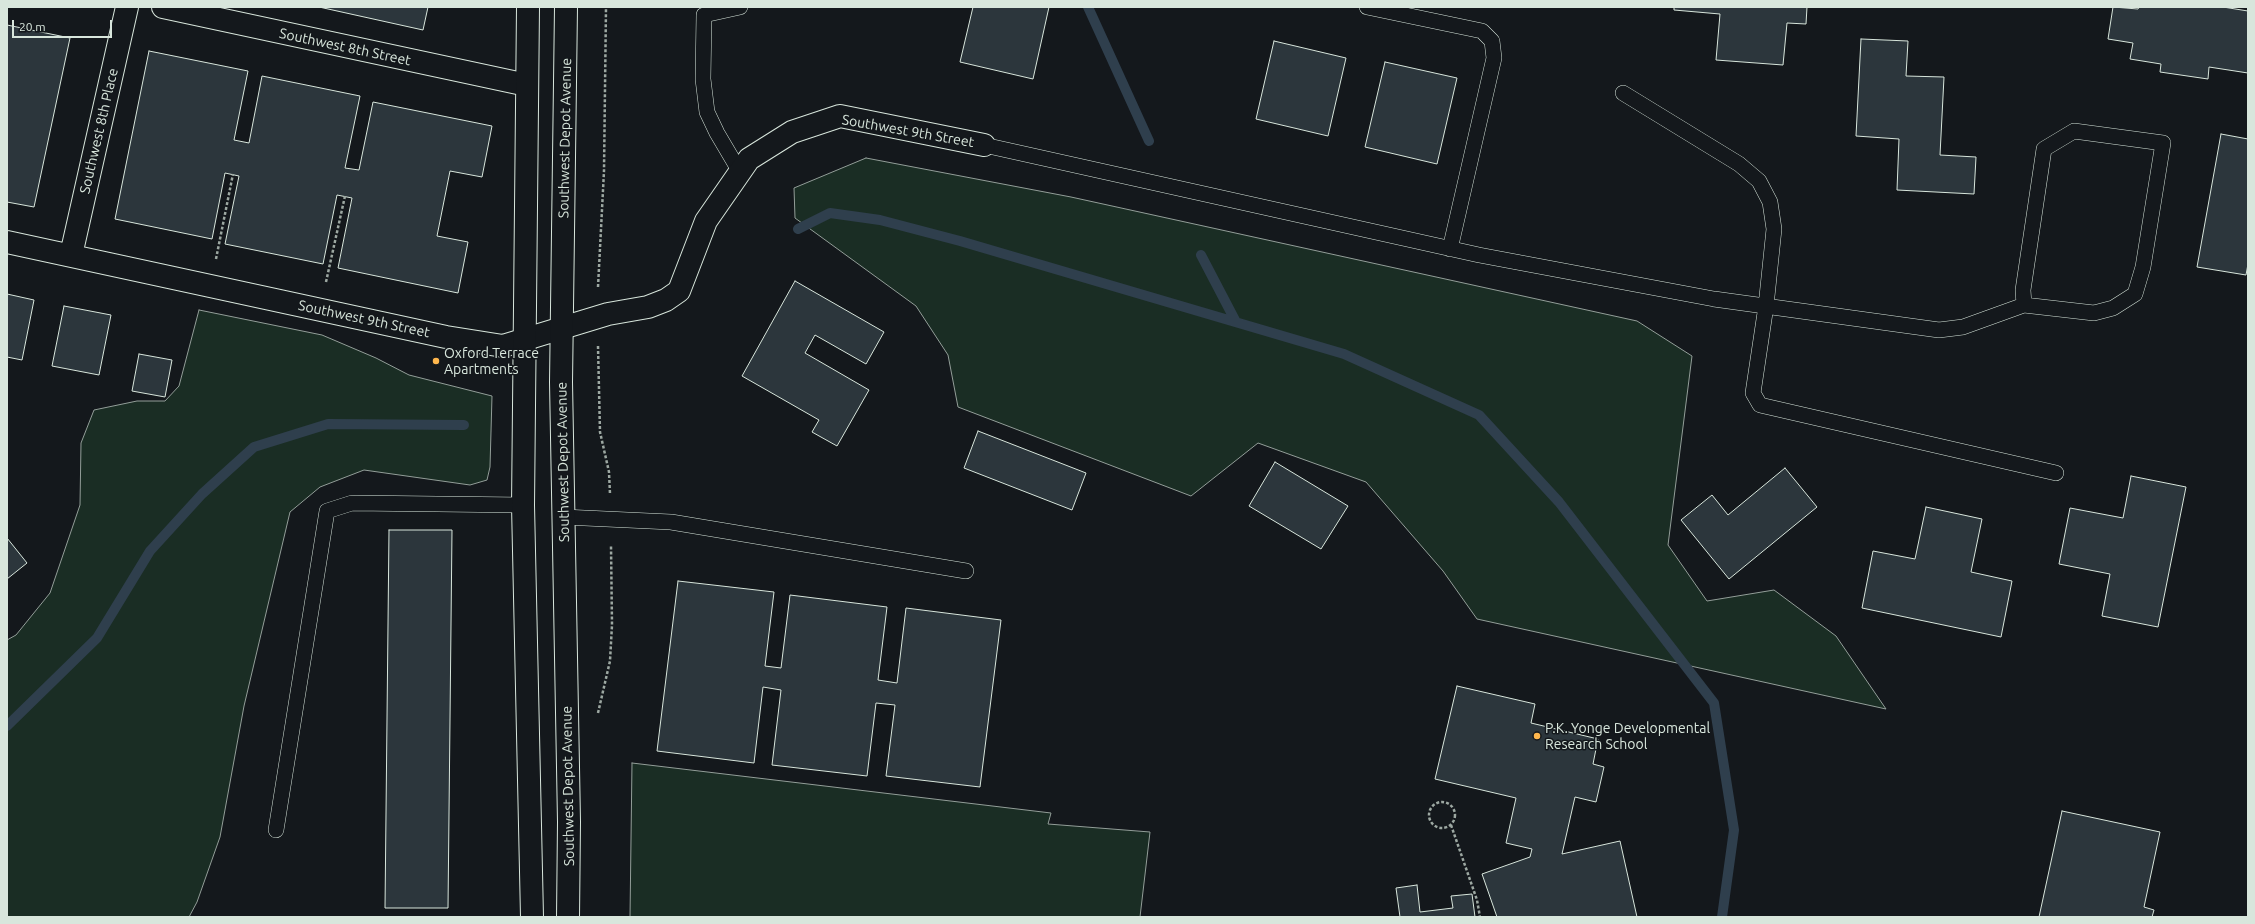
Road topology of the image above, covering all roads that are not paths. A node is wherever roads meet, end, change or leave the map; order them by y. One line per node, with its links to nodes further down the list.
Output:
1 (127, 7): 13 (street, Southwest 8th Place)
2 (162, 7): 7 (street, Southwest 8th Street)
3 (528, 7): 7 (street)
4 (566, 7): 16 (street, Southwest Depot Avenue)
5 (740, 7): 10 (lane)
6 (1367, 7): 12 (lane)
7 (527, 85): 17 (street)
8 (1623, 93): 15 (lane)
9 (984, 145): 10 (street, Southwest 9th Street); 12 (lane)
10 (740, 172): 16 (street, Southwest 9th Street)
11 (7, 242): 13 (street, Southwest 9th Street)
12 (1450, 249): 15 (lane)
13 (71, 255): 17 (street, Southwest 9th Street)
14 (2024, 305): 14 (lane); 15 (lane)
15 (1766, 306): 18 (lane)
16 (562, 328): 17 (street, Southwest 9th Street); 20 (street, Southwest Depot Avenue)
17 (525, 340): 19 (street)
18 (2056, 473)
19 (523, 505): 22 (lane); 23 (street)
20 (563, 517): 21 (lane); 24 (street, Southwest Depot Avenue)
21 (966, 571)
22 (276, 830)
23 (532, 917)
24 (568, 917)

